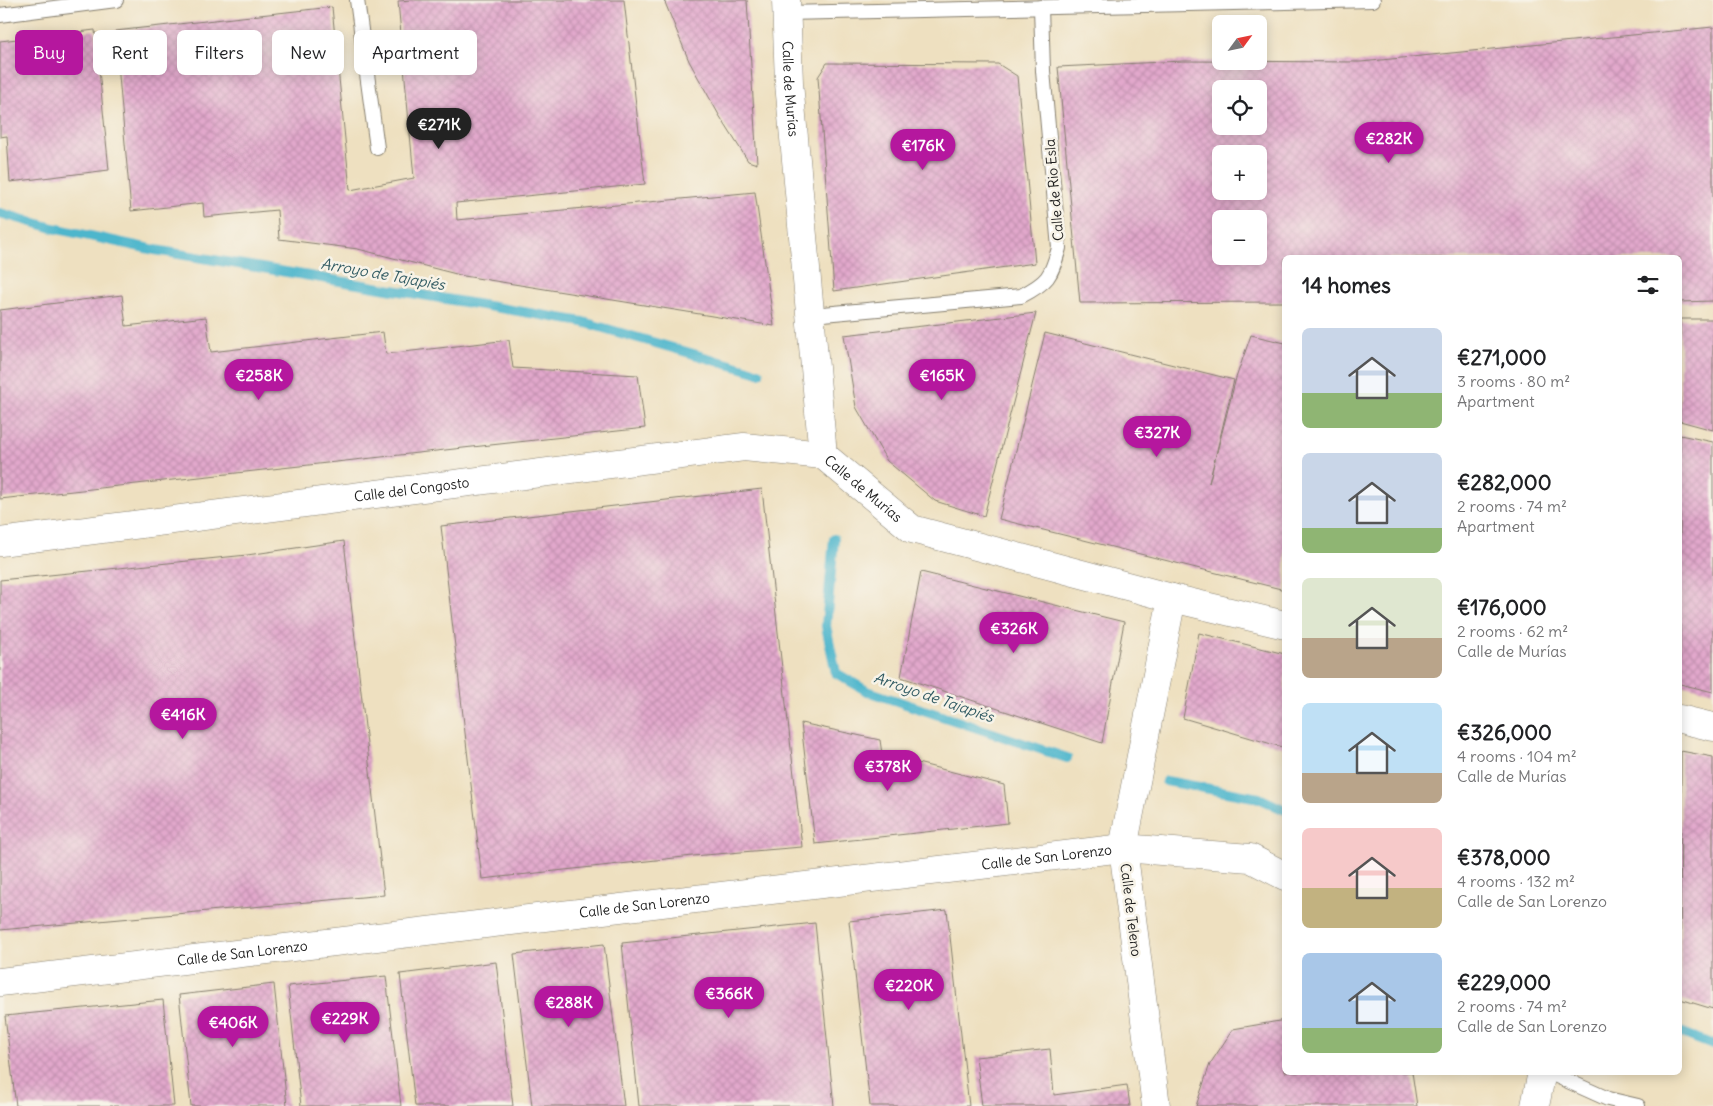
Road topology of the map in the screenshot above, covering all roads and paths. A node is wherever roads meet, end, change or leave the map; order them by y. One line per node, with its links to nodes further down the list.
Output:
1 (116, 0): 6 (lane)
2 (357, 0): 7 (lane)
3 (1373, 0): 5 (lane)
4 (786, 6): 5 (lane); 8 (street, Calle de Murías)
5 (1041, 7): 8 (lane, Calle de Rio Esla)
6 (0, 15)
7 (377, 148)
8 (812, 315): 9 (street, Calle de Murías)
9 (823, 455): 10 (street, Calle del Congosto); 11 (street, Calle de Murías)
10 (0, 542)
11 (1172, 598): 12 (street, Calle de Murías); 15 (street, Calle de Teleno)
12 (1282, 624)
13 (1682, 720): 14 (street)
14 (1713, 727)
15 (1123, 848): 16 (street, Calle de San Lorenzo); 17 (street, Calle de San Lorenzo); 20 (street, Calle de Teleno)
16 (1282, 874)
17 (0, 982)
18 (1541, 1075): 21 (street)
19 (1555, 1075): 22 (lane)
20 (1156, 1106)
21 (1535, 1106)
22 (1638, 1106)

